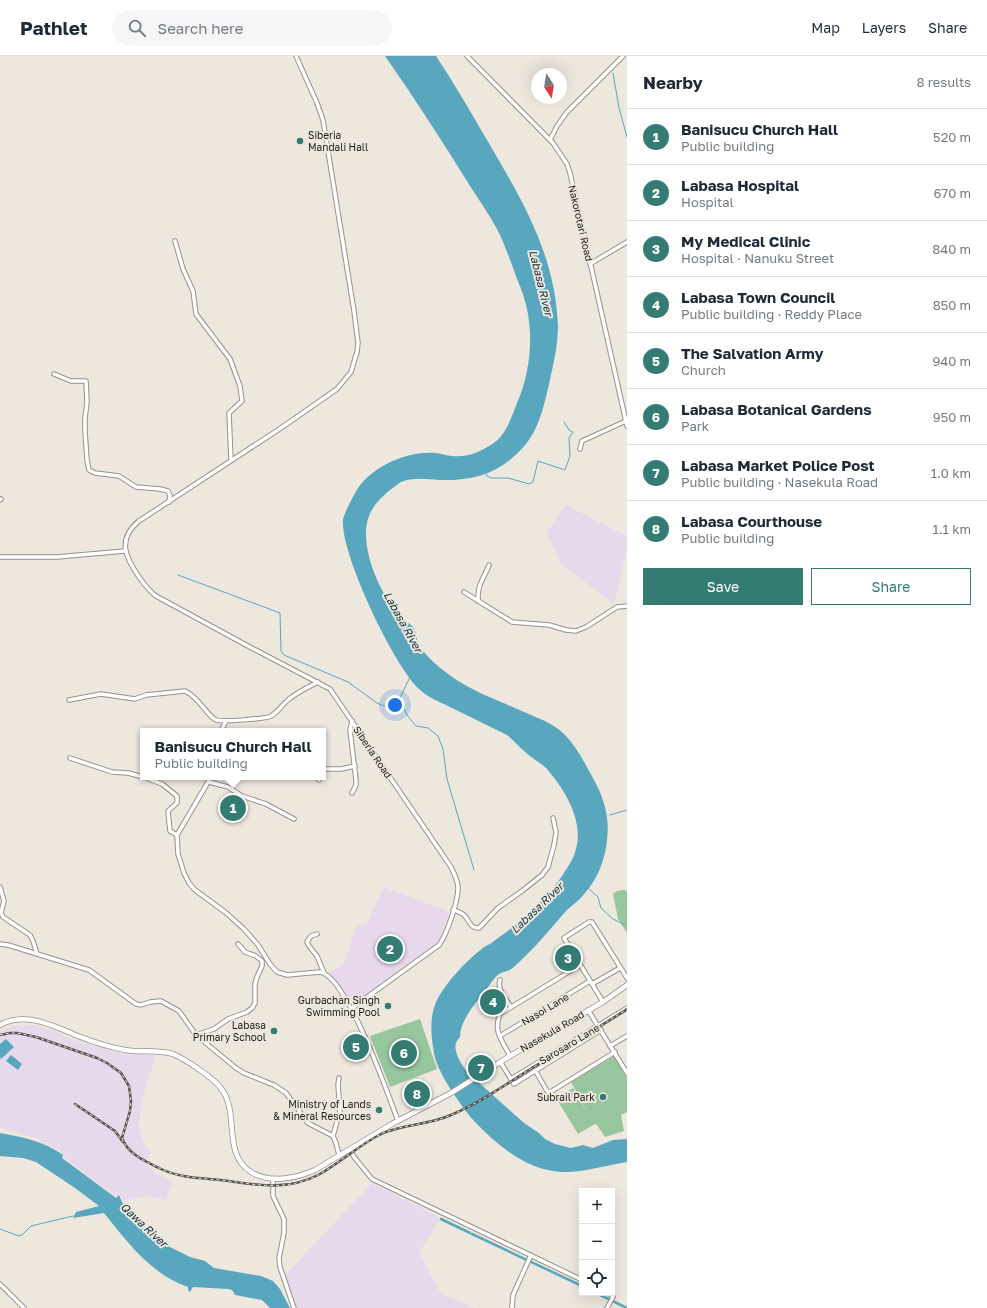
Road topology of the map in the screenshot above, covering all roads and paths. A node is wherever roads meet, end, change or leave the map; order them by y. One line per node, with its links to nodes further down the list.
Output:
1 (296, 56): 12 (street)
2 (467, 56): 4 (street, Nakorotari Road)
3 (623, 56): 4 (street)
4 (550, 140): 7 (street, Nakorotari Road)
5 (176, 241): 12 (street)
6 (627, 242): 7 (street)
7 (590, 264): 9 (street, Nakorotari Road)
8 (54, 374): 13 (street)
9 (626, 421): 10 (street, Nakorotari Road); 11 (street)
10 (627, 426)
11 (580, 449)
12 (231, 460): 13 (street)
13 (169, 502): 14 (street)
14 (125, 551): 15 (street); 20 (street, Siberia Road)
15 (0, 557)
16 (489, 565): 18 (street)
17 (464, 592): 18 (street)
18 (478, 601): 19 (street)
19 (627, 606)
20 (318, 682): 22 (street); 23 (street, Siberia Road)
21 (69, 700): 22 (street)
22 (226, 721): 24 (street)
23 (352, 721): 26 (street); 36 (street, Siberia Road)
24 (222, 728)
25 (70, 758): 28 (street)
26 (355, 766): 27 (street); 31 (street)
27 (326, 769)
28 (140, 776)
29 (151, 780): 34 (street)
30 (209, 782): 33 (street); 34 (street)
31 (352, 793)
32 (554, 818): 36 (street)
33 (294, 820)
34 (177, 835): 43 (street)
35 (0, 887): 40 (street)
36 (453, 910): 50 (street, Siberia Road)
37 (317, 934): 43 (street)
38 (0, 944): 40 (street)
39 (238, 944): 56 (street)
40 (37, 954): 56 (street)
41 (580, 965): 42 (street); 46 (street); 49 (street)
42 (620, 968): 44 (street); 46 (street, Nasoi Lane)
43 (324, 973): 50 (street)
44 (627, 978)
45 (500, 980): 49 (street)
46 (591, 983): 48 (street); 57 (street, Nasoi Lane)
47 (627, 985): 48 (main road, Nasekula Road)
48 (603, 1002): 52 (main road, Nasekula Road)
49 (511, 1007): 57 (street)
50 (352, 1008): 67 (street)
51 (627, 1008): 54 (street, Sarosaro Lane)
52 (588, 1010): 54 (street); 61 (main road, Nasekula Road)
53 (0, 1025): 71 (main road, Nasekula Road)
54 (598, 1026): 55 (street); 66 (street, Sarosaro Lane)
55 (601, 1030): 59 (street); 63 (street)
56 (196, 1035): 68 (street)
57 (500, 1036): 61 (street)
58 (627, 1036): 59 (street)
59 (610, 1046): 60 (street)
60 (615, 1052): 63 (street); 64 (street)
61 (510, 1056): 62 (main road, Nasekula Road)
62 (501, 1063): 66 (street); 67 (main road, Nasekula Road)
63 (535, 1070): 66 (street)
64 (627, 1073)
65 (339, 1078): 68 (street)
66 (511, 1079)
67 (398, 1121): 69 (main road, Nasekula Road)
68 (333, 1136): 70 (street)
69 (350, 1149): 70 (main road, Nasekula Road); 72 (street)
70 (339, 1155): 71 (main road, Nasekula Road)
71 (273, 1178): 77 (street)
72 (530, 1257): 73 (street); 78 (street)
73 (579, 1279)
74 (0, 1284): 76 (street)
75 (611, 1296): 79 (street)
76 (24, 1308)
77 (294, 1308)
78 (512, 1308)
79 (607, 1308)

